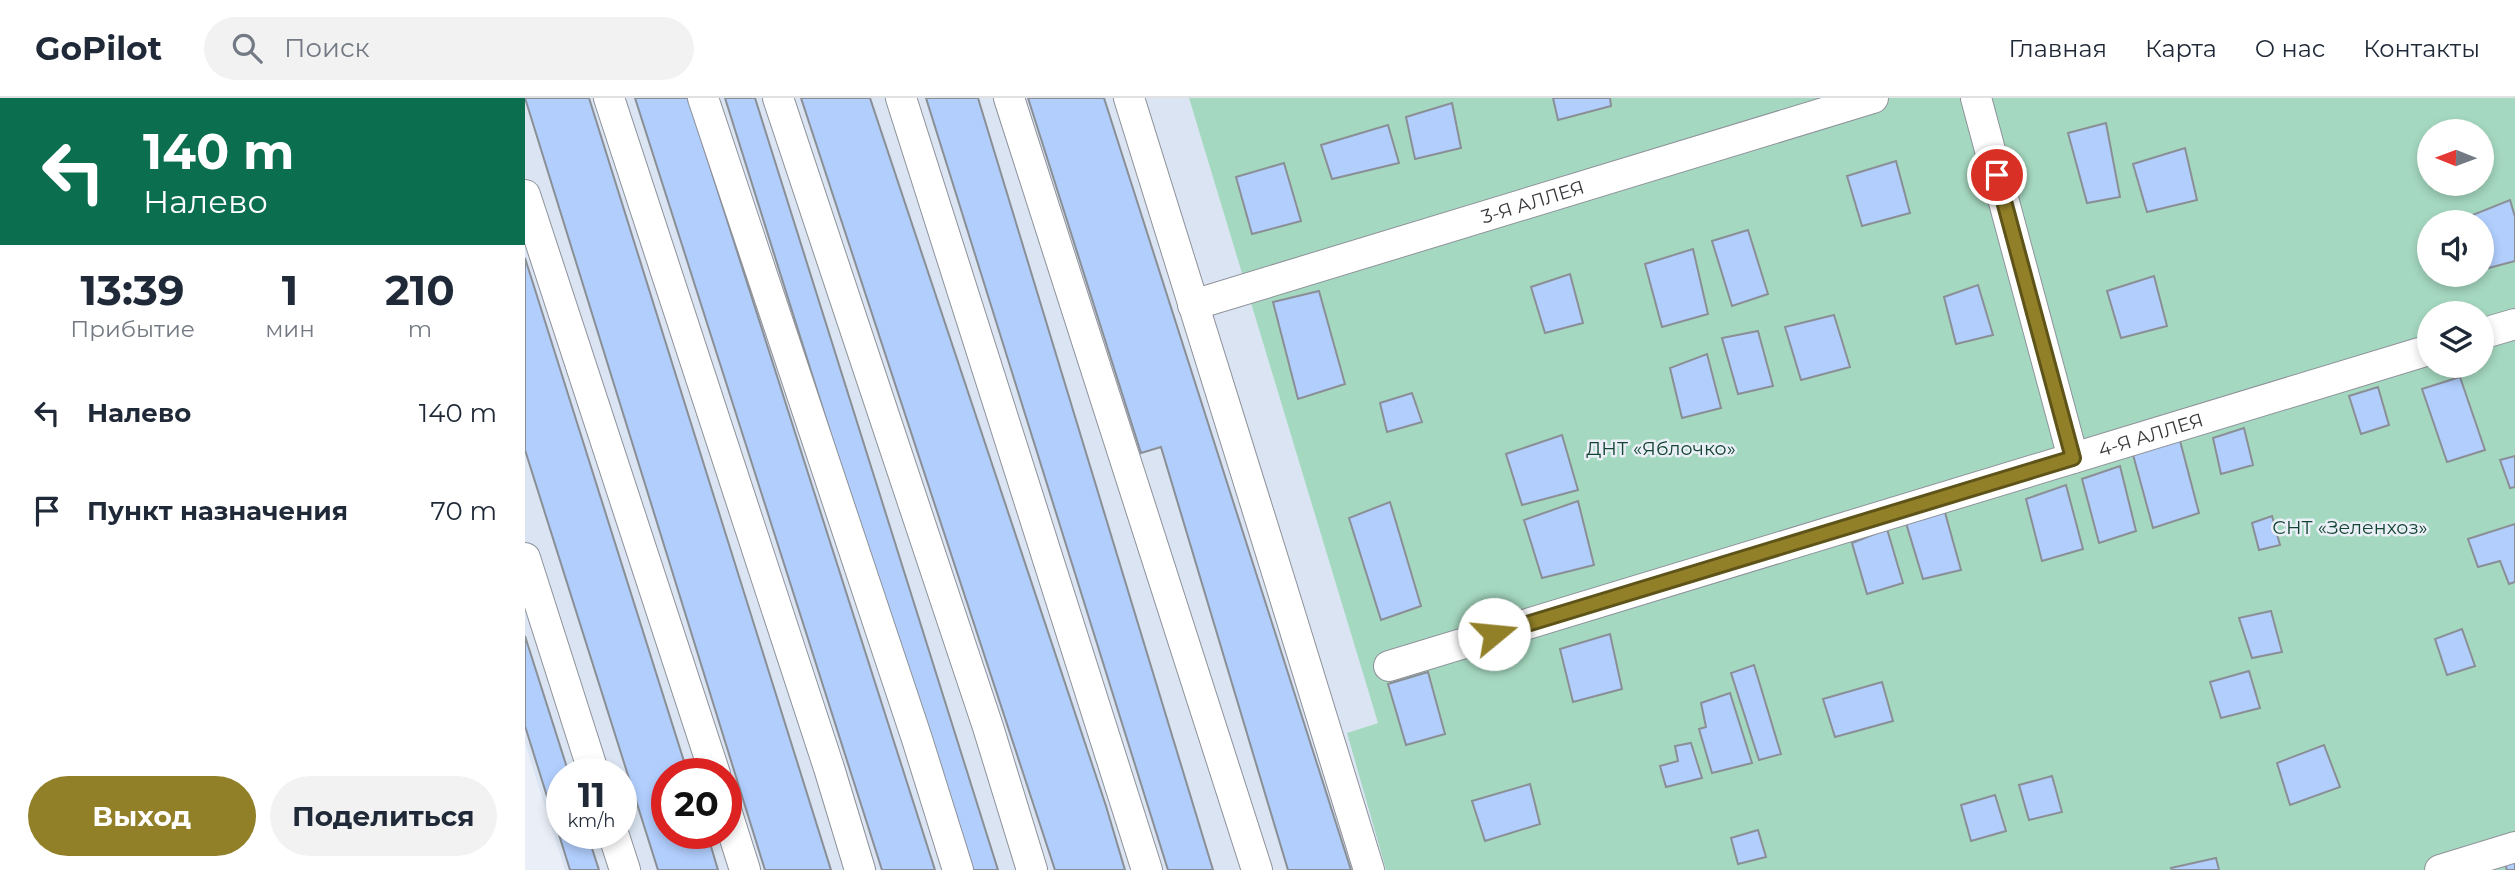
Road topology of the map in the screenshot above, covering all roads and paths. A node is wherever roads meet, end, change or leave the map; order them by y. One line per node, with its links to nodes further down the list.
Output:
1 (609, 98): 24 (lane)
2 (702, 98): 25 (lane)
3 (778, 98): 26 (lane)
4 (901, 98): 27 (lane)
5 (1009, 98): 28 (lane)
6 (1129, 98): 10 (lane)
7 (1873, 98): 10 (lane, 3-Я АЛЛЕЯ)
8 (1976, 98): 14 (lane)
9 (525, 195): 18 (lane)
10 (1193, 305): 29 (lane)
11 (2515, 324): 12 (lane)
12 (2494, 330)
13 (2417, 354): 14 (lane, 4-Я АЛЛЕЯ)
14 (2073, 458): 16 (lane, 4-Я АЛЛЕЯ)
15 (525, 558): 17 (lane)
16 (1389, 666)
17 (589, 758)
18 (710, 758)
19 (2515, 847): 30 (lane)
20 (618, 849): 22 (lane)
21 (738, 849): 23 (lane)
22 (625, 870)
23 (745, 870)
24 (860, 870)
25 (958, 870)
26 (1032, 870)
27 (1147, 870)
28 (1258, 870)
29 (1369, 870)
30 (2440, 870)

